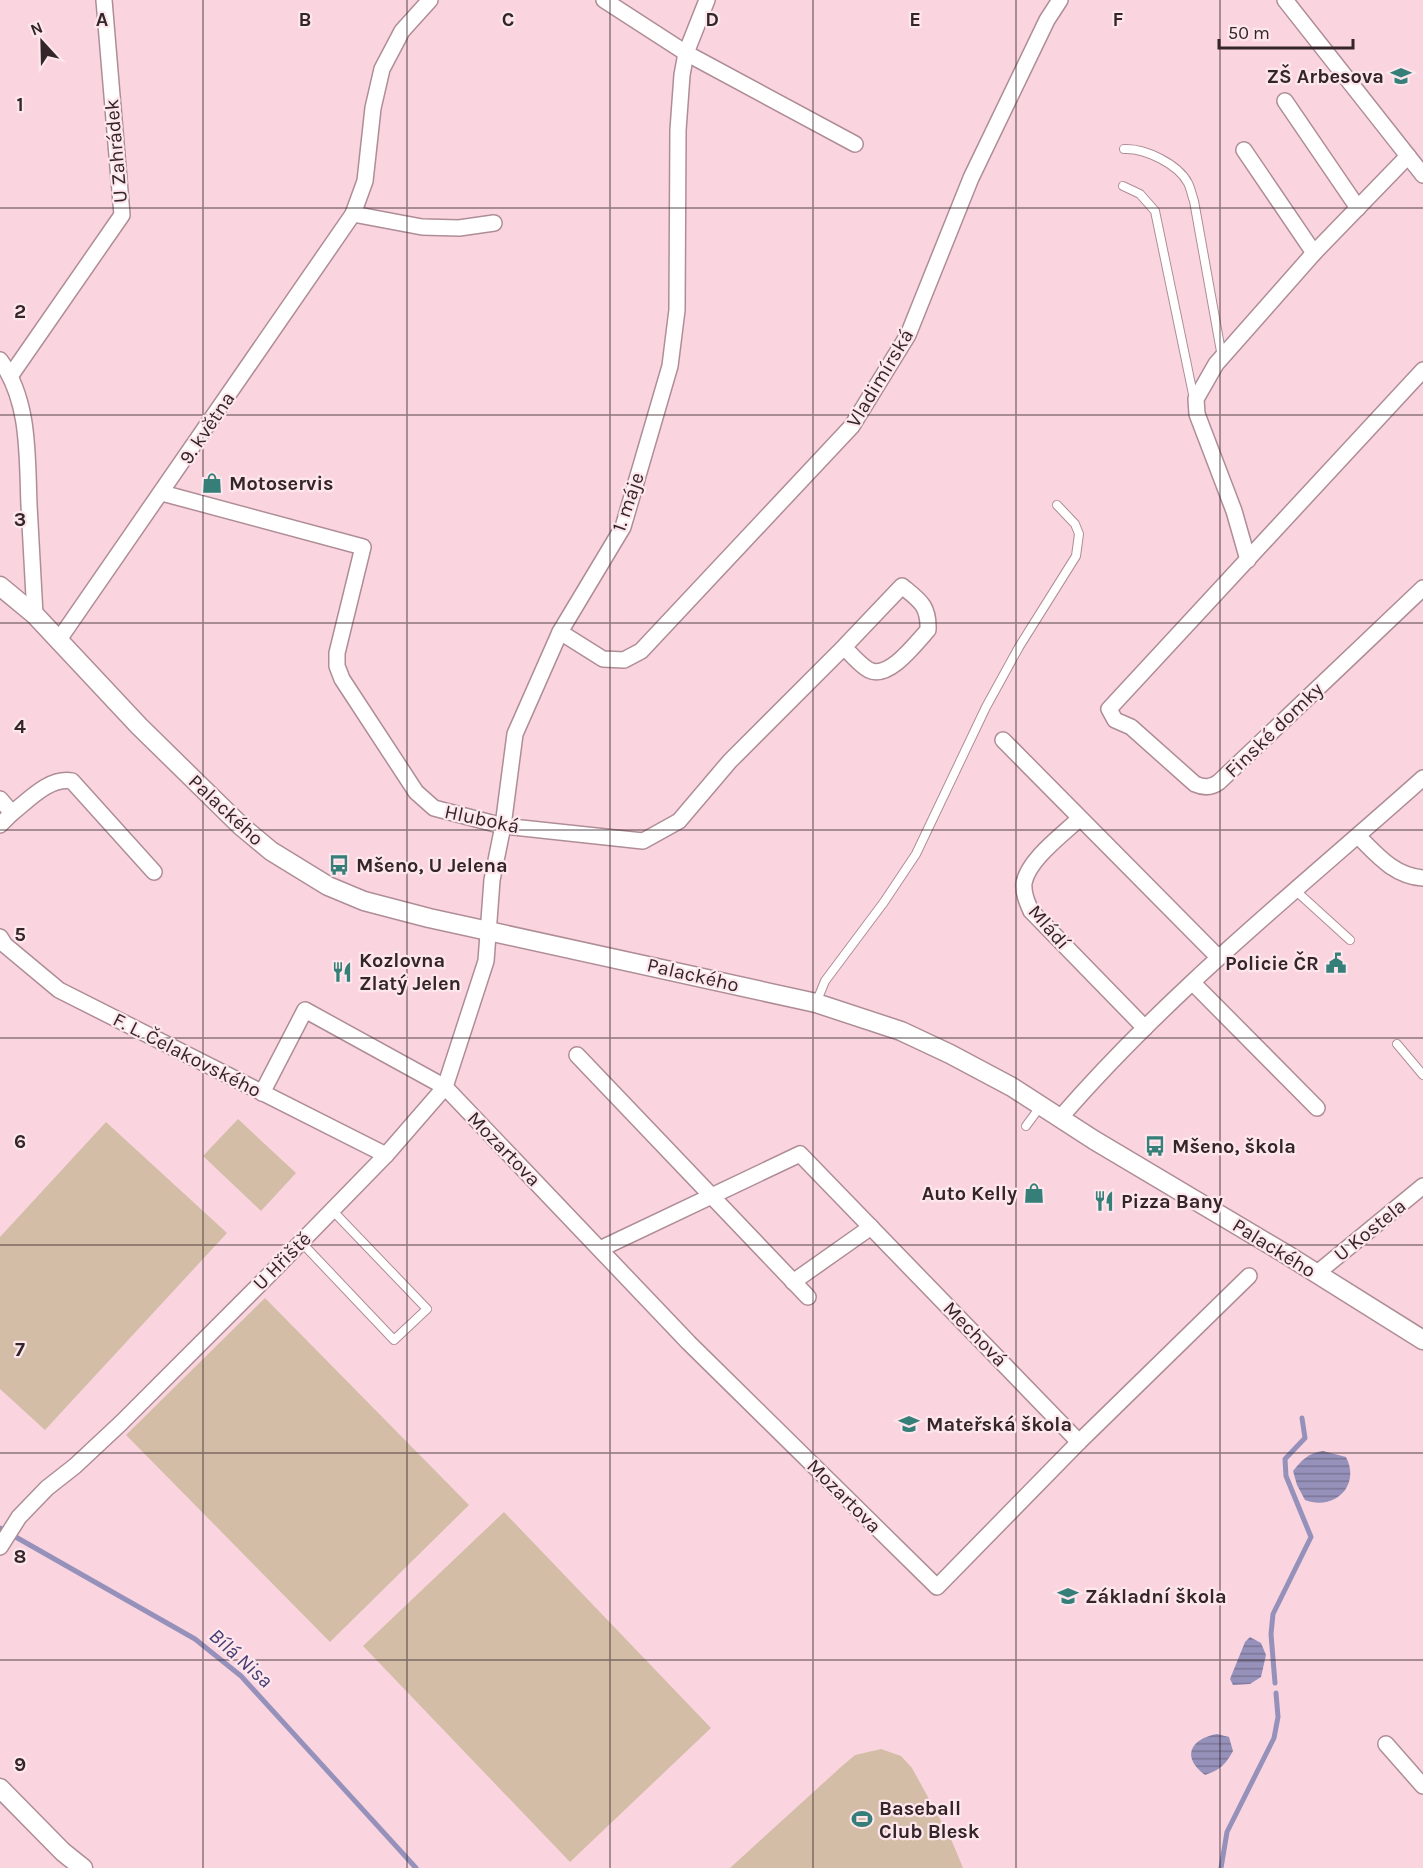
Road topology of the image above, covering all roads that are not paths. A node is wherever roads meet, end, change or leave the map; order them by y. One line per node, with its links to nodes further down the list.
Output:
1 (104, 0): 22 (street, U Zahrádek)
2 (430, 0): 16 (street, 9. května)
3 (604, 0): 7 (street)
4 (707, 0): 7 (street, 1. máje)
5 (1060, 0): 30 (street, Vladimírská)
6 (1285, 0): 12 (street)
7 (686, 53): 9 (street); 30 (street, 1. máje)
8 (1285, 101): 15 (street)
9 (855, 144)
10 (1124, 149): 19 (lane)
11 (1244, 150): 18 (street)
12 (1408, 156): 13 (street); 15 (street)
13 (1423, 175)
14 (1124, 186): 23 (lane)
15 (1358, 208): 18 (street)
16 (353, 214): 17 (street); 24 (street, 9. května)
17 (494, 223)
18 (1314, 253): 19 (street)
19 (1222, 357): 23 (street)
20 (0, 360): 22 (street)
21 (1423, 370): 26 (street, Finské domky)
22 (11, 375): 29 (street)
23 (1196, 406): 26 (street)
24 (162, 493): 31 (street, 9. května); 39 (street, Hluboká)
25 (1056, 505): 49 (lane)
26 (1248, 560): 28 (street, Finské domky)
27 (0, 586): 29 (street, Palackého)
28 (1423, 588)
29 (35, 615): 31 (street, Palackého)
30 (560, 632): 39 (street, 1. máje)
31 (58, 641): 44 (street, Palackého)
32 (844, 647): 32 (street, Hluboká); 39 (street, Hluboká)
33 (1003, 740): 37 (street)
34 (1423, 778): 40 (street)
35 (0, 799): 36 (street)
36 (12, 813): 38 (street); 41 (street)
37 (1079, 819): 47 (street); 50 (street, Mládí)
38 (0, 825)
39 (503, 826): 44 (street, 1. máje)
40 (1358, 836): 42 (street); 43 (street)
41 (154, 872)
42 (1423, 878)
43 (1295, 890): 46 (lane); 47 (street)
44 (488, 930): 49 (street, Palackého); 54 (street, U Hřiště)
45 (0, 937): 55 (street, F. L. Čelakovského)
46 (1350, 940)
47 (1218, 957): 48 (street)
48 (1192, 983): 50 (street); 57 (street)
49 (816, 1003): 56 (street, Palackého)
50 (1145, 1028): 58 (street)
51 (1397, 1044): 53 (lane)
52 (577, 1055): 62 (street)
53 (1423, 1075)
54 (446, 1087): 55 (street, Mozartova); 60 (street, U Hřiště); 66 (street, Mozartova)
55 (262, 1093): 60 (street, F. L. Čelakovského)
56 (1041, 1106): 58 (street, Palackého); 59 (lane)
57 (1317, 1108)
58 (1061, 1117): 67 (street, Palackého)
59 (1026, 1126)
60 (386, 1155): 63 (street, U Hřiště)
61 (1423, 1186): 67 (street, U Kostela)
62 (711, 1195): 64 (street, Mechová); 66 (street, Mechová); 69 (street)
63 (332, 1210): 65 (street, U Hřiště); 65 (lane)
64 (871, 1227): 69 (street); 72 (street, Mechová)
65 (301, 1242): 73 (street, U Hřiště)
66 (600, 1249): 72 (street, Mozartova)
67 (1316, 1274): 71 (street, Palackého)
68 (1250, 1276): 72 (street, Mozartova)
69 (794, 1282): 70 (street)
70 (808, 1297)
71 (1423, 1340)
72 (1079, 1442)
73 (0, 1546)
74 (1386, 1744): 75 (street)
75 (1423, 1786)
76 (0, 1788): 77 (street)
77 (83, 1868)

